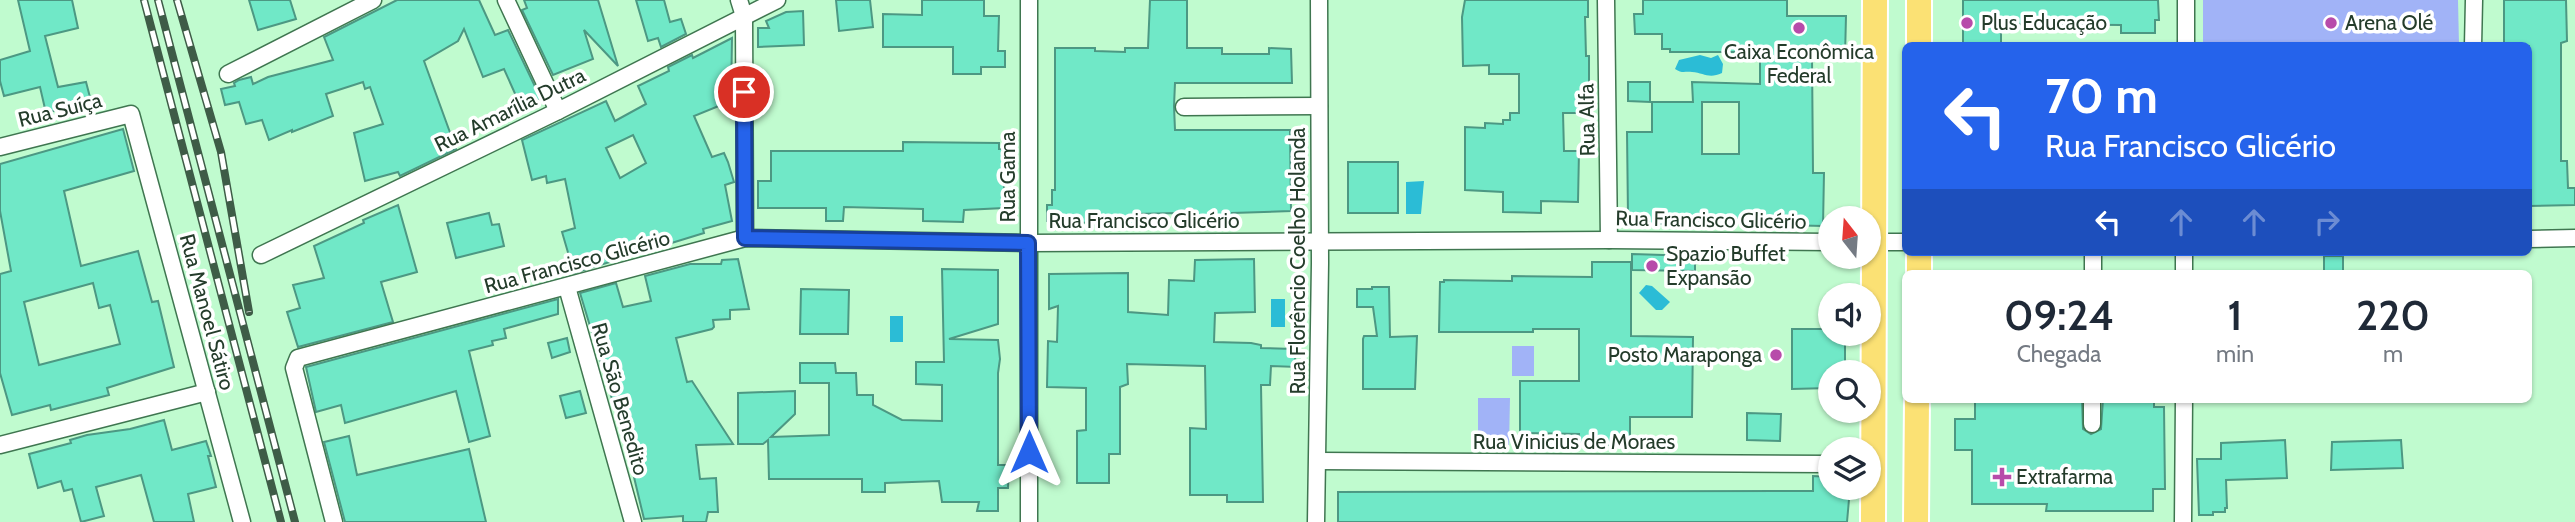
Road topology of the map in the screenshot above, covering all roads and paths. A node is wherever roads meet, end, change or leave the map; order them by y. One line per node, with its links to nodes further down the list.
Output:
1 (373, 0): 15 (street)
2 (506, 0): 18 (street)
3 (777, 0): 11 (street, Rua Amarília Dutra)
4 (1029, 0): 29 (street, Rua Gama)
5 (1318, 0): 16 (street, Rua Florêncio Coelho Holanda)
6 (1606, 0): 25 (street, Rua Alfa)
7 (1875, 0): 21 (main road)
8 (1919, 0): 12 (main road)
9 (2186, 0): 13 (street)
10 (2474, 0): 14 (street)
11 (741, 8): 18 (street, Rua Amarília Dutra); 22 (street)
12 (1919, 42)
13 (2186, 42)
14 (2473, 42)
15 (228, 74)
16 (1319, 106): 17 (street); 30 (street, Rua Florêncio Coelho Holanda)
17 (1184, 107)
18 (558, 111): 31 (street, Rua Amarília Dutra)
19 (131, 114): 20 (street, Rua Suíça); 34 (street, Rua Manoel Sátiro)
20 (0, 147)
21 (1872, 206)
22 (745, 238): 29 (street, Rua Francisco Glicério); 33 (street, Rua Francisco Glicério)
23 (2575, 238): 24 (street)
24 (2532, 239)
25 (1609, 240): 26 (street, Rua Francisco Glicério); 30 (street, Rua Francisco Glicério)
26 (1818, 242)
27 (1881, 242): 28 (street)
28 (1902, 242)
29 (1028, 243): 30 (street, Rua Francisco Glicério); 47 (street, Rua Gama)
30 (1320, 243): 41 (street, Rua Florêncio Coelho Holanda)
31 (261, 255)
32 (1871, 270): 39 (main road)
33 (567, 287): 45 (street, Rua Francisco Glicério); 46 (street, Rua São Benedito)
34 (207, 392): 40 (street); 44 (street, Rua Manoel Sátiro)
35 (1917, 403): 50 (main road)
36 (2092, 403): 38 (street)
37 (2184, 403): 51 (street)
38 (2092, 424)
39 (1871, 437)
40 (0, 445)
41 (1318, 461): 42 (street, Rua Vinicius de Moraes); 48 (street, Rua Florêncio Coelho Holanda)
42 (1818, 464)
43 (1872, 500): 49 (main road)
44 (242, 522)
45 (334, 522)
46 (633, 522)
47 (1030, 522)
48 (1316, 522)
49 (1873, 522)
50 (1916, 522)
51 (2183, 522)

